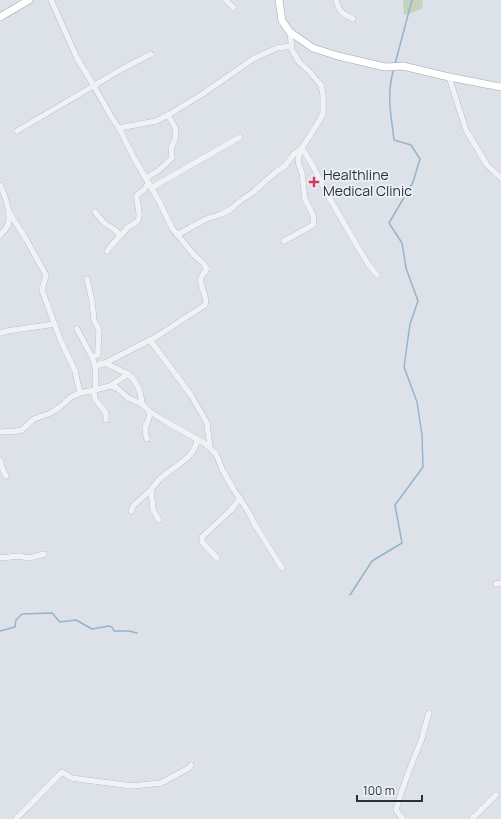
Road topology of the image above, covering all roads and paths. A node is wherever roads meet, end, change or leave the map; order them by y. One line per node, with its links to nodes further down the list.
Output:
1 (29, 0): 7 (main road)
2 (50, 0): 13 (street)
3 (226, 0): 6 (street)
4 (279, 0): 9 (main road)
5 (336, 0): 8 (street)
6 (233, 7)
7 (0, 16)
8 (353, 19)
9 (290, 32): 10 (street); 12 (main road)
10 (291, 46): 15 (street); 19 (street)
11 (151, 54): 13 (street)
12 (449, 77): 14 (main road); 20 (street)
13 (94, 86): 16 (street); 17 (street)
14 (501, 87)
15 (168, 115): 16 (street); 21 (street)
16 (119, 128): 21 (street)
17 (17, 131)
18 (240, 137): 21 (street)
19 (302, 148): 29 (street); 30 (street); 32 (street)
20 (501, 178)
21 (148, 183): 28 (street); 29 (street)
22 (0, 185): 23 (street)
23 (6, 202): 24 (street); 25 (street)
24 (0, 206)
25 (9, 212): 27 (street); 34 (street)
26 (95, 212): 28 (street)
27 (0, 235)
28 (120, 235): 31 (street)
29 (177, 235): 37 (street)
30 (284, 241)
31 (107, 250)
32 (376, 275)
33 (87, 279): 38 (street)
34 (54, 324): 36 (street); 44 (street)
35 (77, 329): 38 (street)
36 (0, 333)
37 (150, 340): 39 (street); 51 (street)
38 (92, 357): 40 (street)
39 (105, 363): 40 (street); 41 (street)
40 (95, 366): 43 (street)
41 (128, 374): 42 (street); 45 (street)
42 (110, 386): 43 (street); 45 (street)
43 (95, 390): 44 (street); 47 (street)
44 (80, 393): 48 (street)
45 (142, 404): 46 (street)
46 (149, 411): 49 (street); 50 (street)
47 (106, 420)
48 (0, 432)
49 (147, 439)
50 (196, 439): 51 (street); 54 (street)
51 (210, 448): 55 (street)
52 (0, 460): 53 (street)
53 (6, 476)
54 (151, 490): 56 (street); 57 (street)
55 (240, 498): 60 (street); 61 (street)
56 (131, 511)
57 (159, 520)
58 (44, 554): 59 (street)
59 (0, 558)
60 (217, 558)
61 (282, 568)
62 (429, 713): 66 (street)
63 (191, 765): 65 (street)
64 (496, 795): 67 (street)
65 (16, 819)
66 (403, 819)
67 (472, 819)

